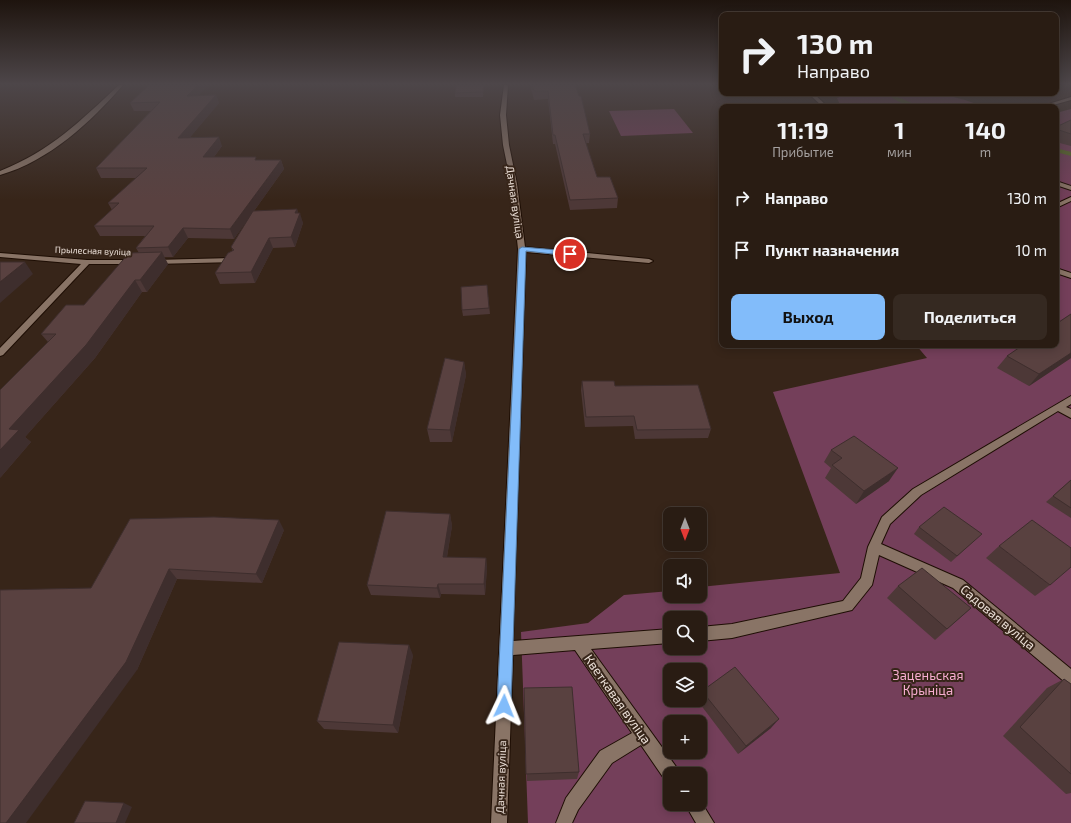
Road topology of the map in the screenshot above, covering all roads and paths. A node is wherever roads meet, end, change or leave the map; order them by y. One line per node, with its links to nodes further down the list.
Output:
1 (80, 123): 3 (street)
2 (505, 123): 8 (street, Дачная вуліца)
3 (0, 174)
4 (1059, 184): 5 (street)
5 (1071, 188)
6 (1071, 198): 7 (street)
7 (1059, 204)
8 (522, 249): 11 (street); 23 (street, Дачная вуліца)
9 (0, 255): 12 (street, Прылесная вуліца)
10 (234, 260): 12 (street, Прылесная вуліца)
11 (649, 261)
12 (87, 262): 15 (street)
13 (1059, 271): 14 (street)
14 (1071, 276)
15 (0, 353)
16 (1071, 399): 17 (street)
17 (1059, 407): 18 (street); 19 (street)
18 (1071, 414)
19 (874, 547): 20 (street); 24 (street, Садовая вуліца)
20 (707, 633)
21 (663, 637): 22 (street)
22 (579, 644): 23 (street); 25 (street, Кветкавая вуліца)
23 (506, 648): 28 (street, Дачная вуліца)
24 (1071, 678)
25 (643, 735): 26 (street, Кветкавая вуліца); 29 (street)
26 (666, 767)
27 (698, 811): 30 (street)
28 (499, 823)
29 (564, 823)
30 (706, 823)

